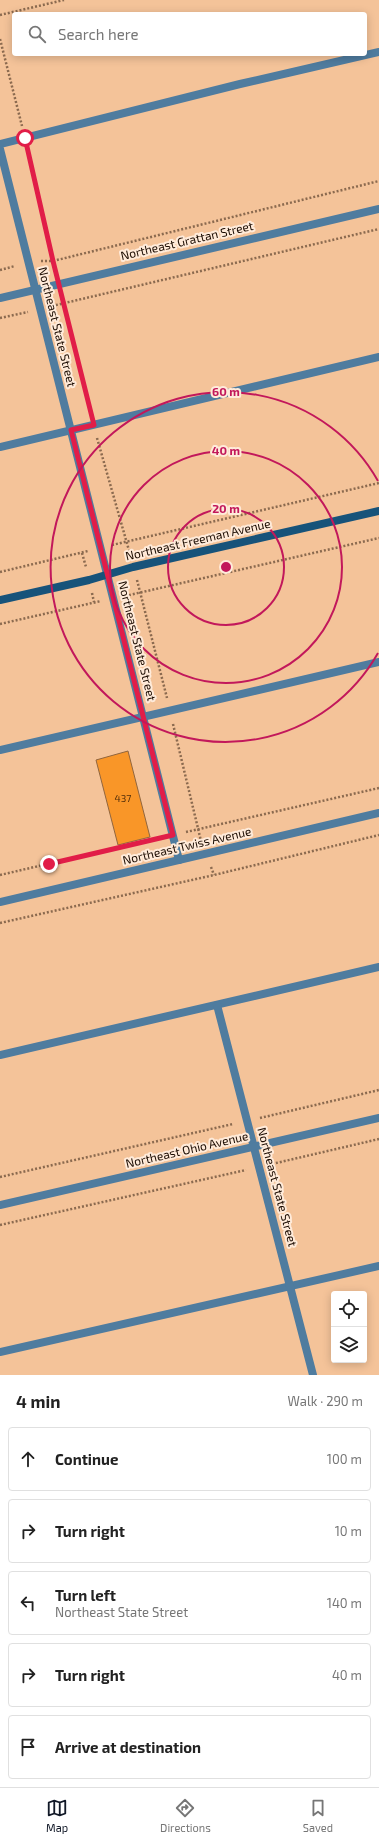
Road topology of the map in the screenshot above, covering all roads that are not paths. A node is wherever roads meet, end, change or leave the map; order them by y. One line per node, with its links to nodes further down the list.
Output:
1 (379, 52): 2 (street)
2 (367, 55)
3 (362, 56): 4 (street)
4 (0, 144)
5 (0, 149): 7 (street, Northeast State Street)
6 (379, 209): 7 (street, Northeast Grattan Street)
7 (36, 290): 8 (street, Northeast Grattan Street); 10 (street, Northeast State Street)
8 (0, 298)
9 (379, 357): 10 (street)
10 (71, 430): 11 (street); 13 (street, Northeast State Street)
11 (0, 447)
12 (379, 511): 13 (street, Northeast Freeman Avenue)
13 (107, 574): 14 (street, Northeast Freeman Avenue); 16 (street, Northeast State Street)
14 (0, 600)
15 (379, 662): 16 (street)
16 (143, 717): 17 (street); 19 (street, Northeast State Street)
17 (0, 750)
18 (379, 813): 19 (street, Northeast Twiss Avenue)
19 (179, 860): 20 (street, Northeast Twiss Avenue)
20 (0, 902)
21 (379, 967): 22 (street)
22 (217, 1005): 23 (street); 25 (street, Northeast State Street)
23 (0, 1055)
24 (379, 1118): 25 (street, Northeast Ohio Avenue)
25 (254, 1148): 26 (street, Northeast Ohio Avenue); 28 (street, Northeast State Street)
26 (0, 1204)
27 (379, 1266): 28 (street)
28 (290, 1287): 29 (street); 30 (street, Northeast State Street)
29 (0, 1352)
30 (313, 1375)

